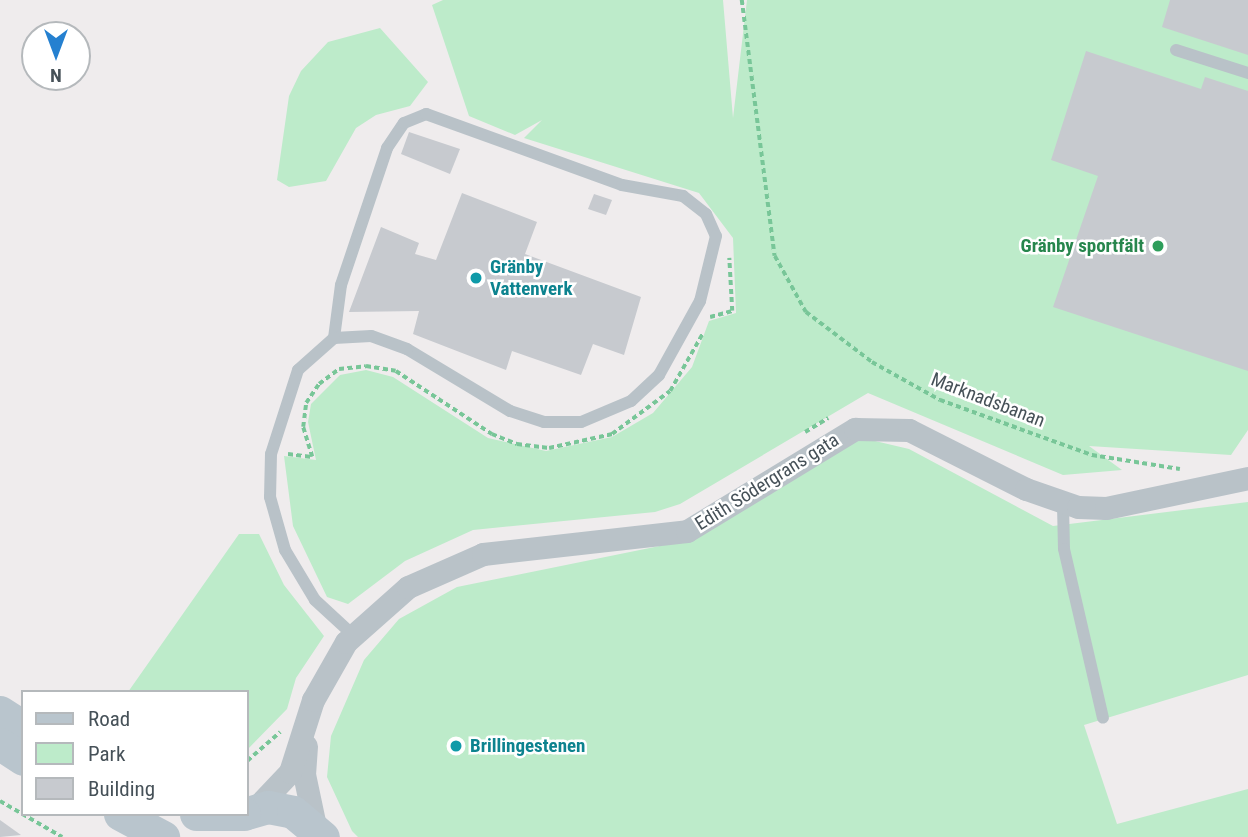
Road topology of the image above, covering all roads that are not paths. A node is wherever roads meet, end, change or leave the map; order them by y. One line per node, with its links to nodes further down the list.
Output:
1 (1176, 50): 2 (lane)
2 (1248, 73)
3 (334, 338): 3 (lane); 6 (lane)
4 (1248, 478): 5 (street, Edith Södergrans gata)
5 (1063, 505): 6 (street, Edith Södergrans gata); 8 (lane)
6 (352, 634): 10 (street, Edith Södergrans gata)
7 (0, 712): 9 (main road)
8 (1103, 718)
9 (21, 726)
10 (307, 727): 13 (street); 16 (street)
11 (0, 744): 12 (main road)
12 (21, 758)
13 (248, 813): 16 (main road)
14 (124, 816): 17 (main road)
15 (245, 816): 18 (main road)
16 (319, 832)
17 (163, 837)
18 (221, 837)

